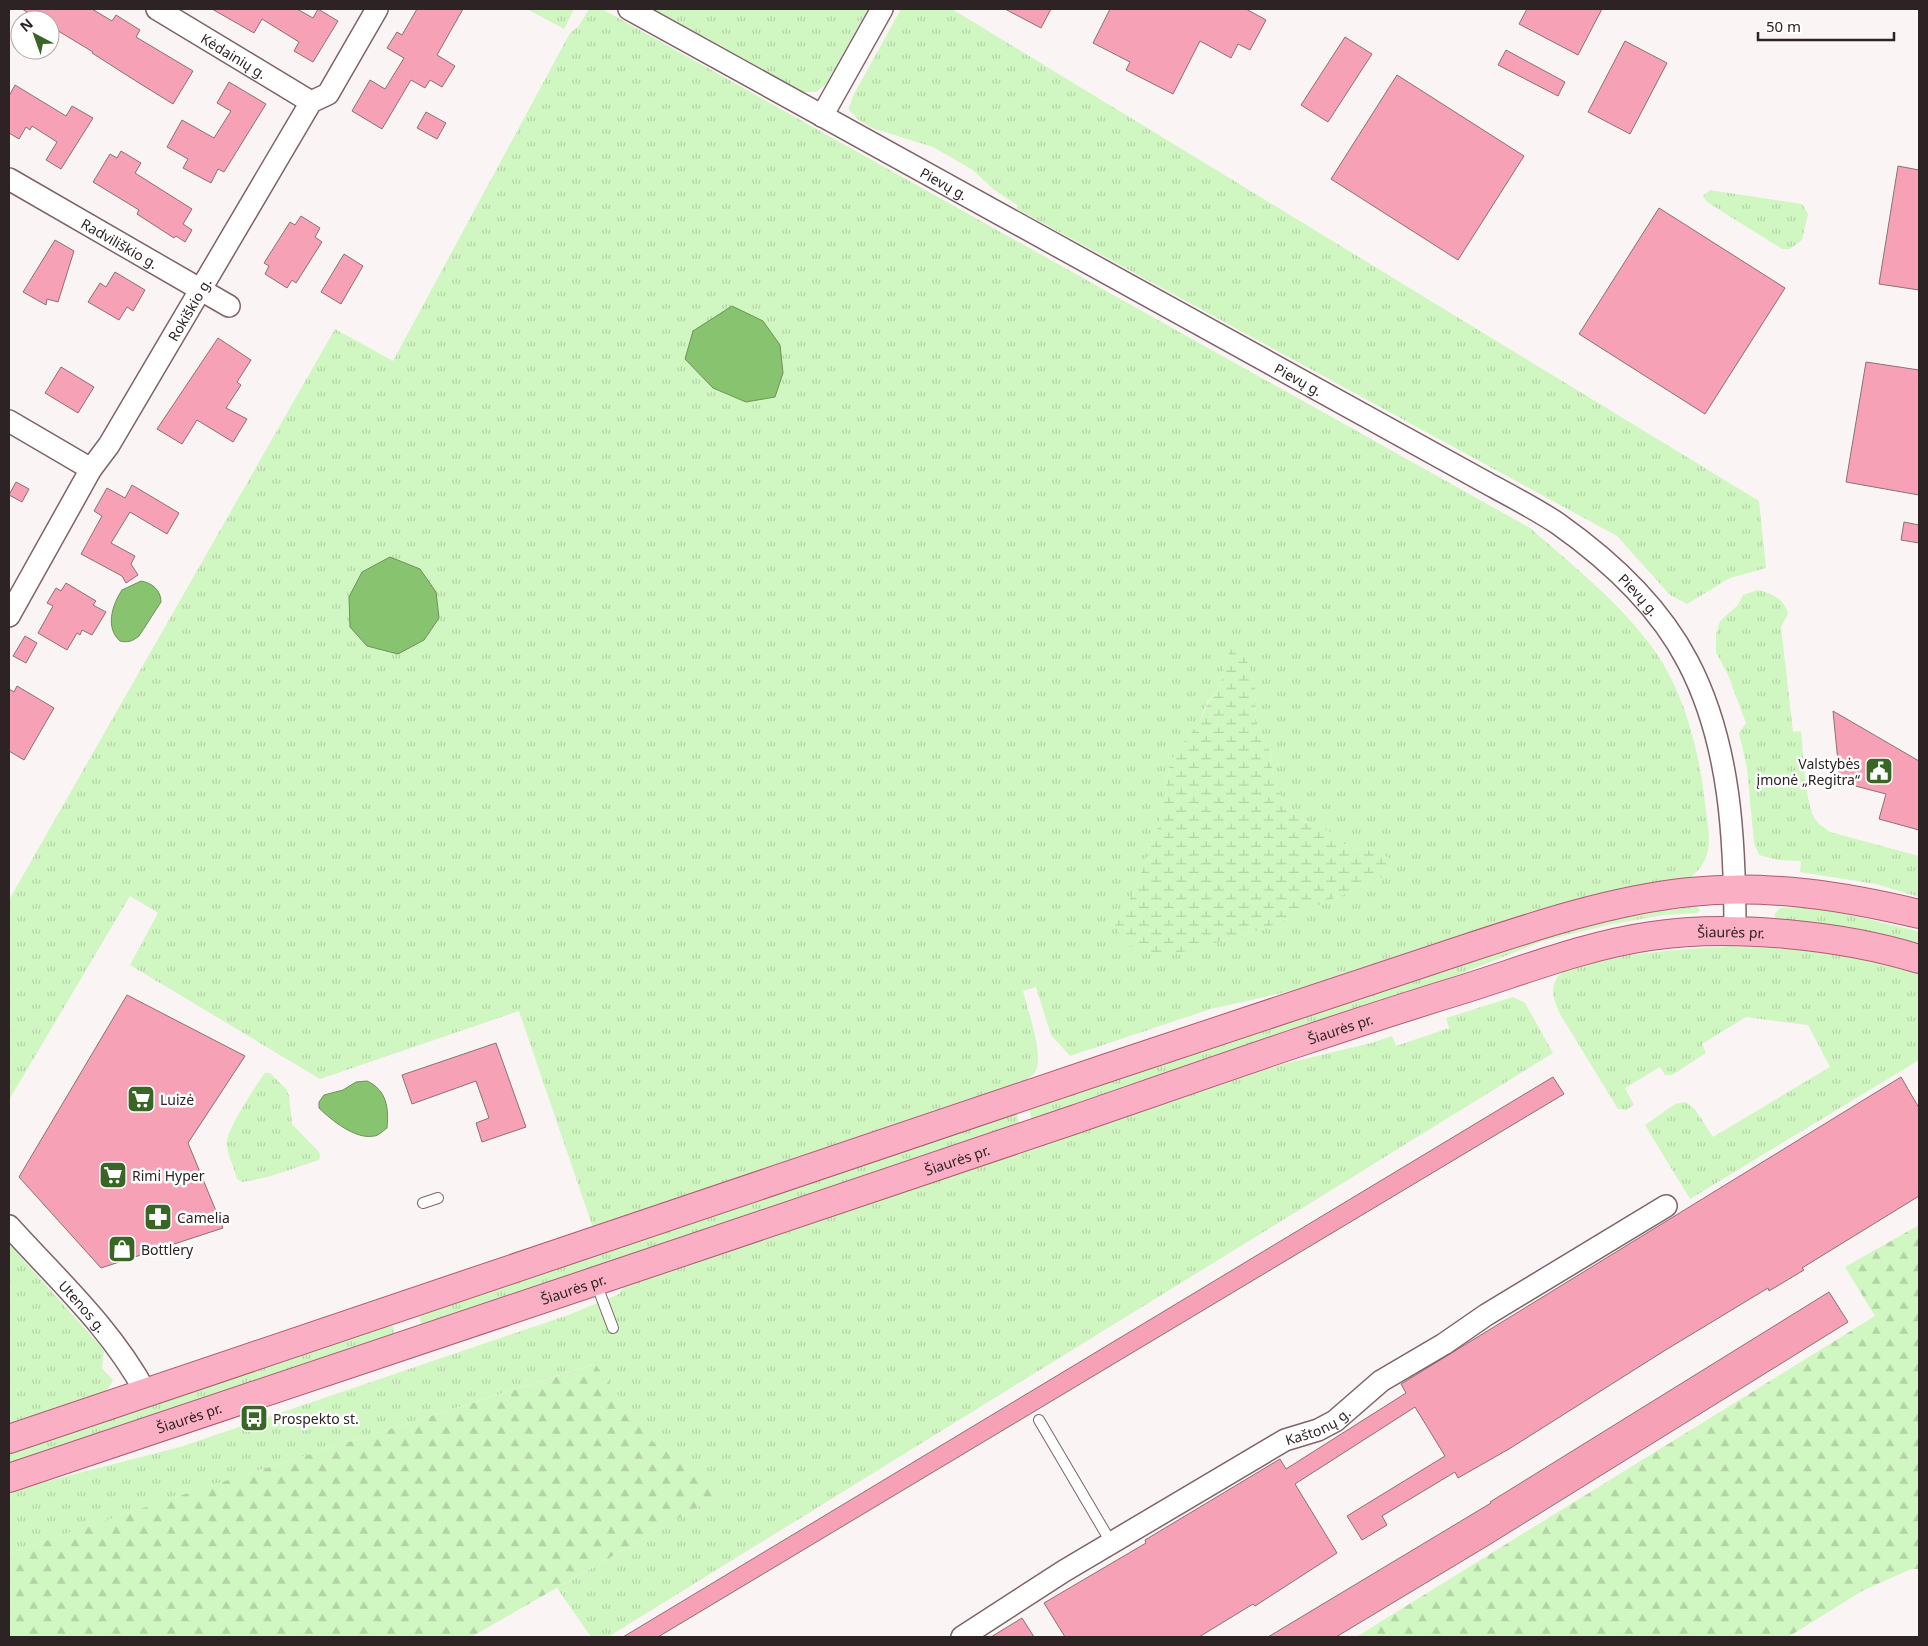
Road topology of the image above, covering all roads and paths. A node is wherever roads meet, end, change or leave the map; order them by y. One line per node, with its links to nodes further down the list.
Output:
1 (157, 9): 5 (street, Kėdainių g.)
2 (377, 9): 5 (street, Rokiškio g.)
3 (629, 9): 6 (street, Pievų g.)
4 (882, 9): 6 (street)
5 (311, 102): 8 (street, Rokiškio g.)
6 (822, 116): 13 (street, Pievų g.)
7 (9, 179): 8 (street, Radviliškio g.)
8 (199, 289): 9 (street, Radviliškio g.); 11 (street, Rokiškio g.)
9 (229, 306)
10 (9, 421): 11 (street)
11 (92, 469): 12 (street, Rokiškio g.)
12 (9, 616)
13 (1735, 889): 14 (main road); 15 (street, Pievų g.); 22 (main road)
14 (1919, 914)
15 (1735, 932): 16 (main road, Šiaurės pr.); 21 (main road, Šiaurės pr.)
16 (1919, 959)
17 (438, 1198): 18 (lane)
18 (423, 1203)
19 (1666, 1206): 29 (street, Kaštonų g.)
20 (9, 1226): 25 (street, Utenos g.)
21 (595, 1282): 23 (lane); 24 (main road, Šiaurės pr.)
22 (386, 1312): 24 (main road); 25 (main road)
23 (612, 1328)
24 (398, 1348): 28 (main road, Šiaurės pr.)
25 (146, 1393): 27 (main road)
26 (1038, 1420): 29 (lane)
27 (9, 1439)
28 (9, 1478)
29 (1112, 1544): 30 (street, Kaštonų g.)
30 (962, 1637)

